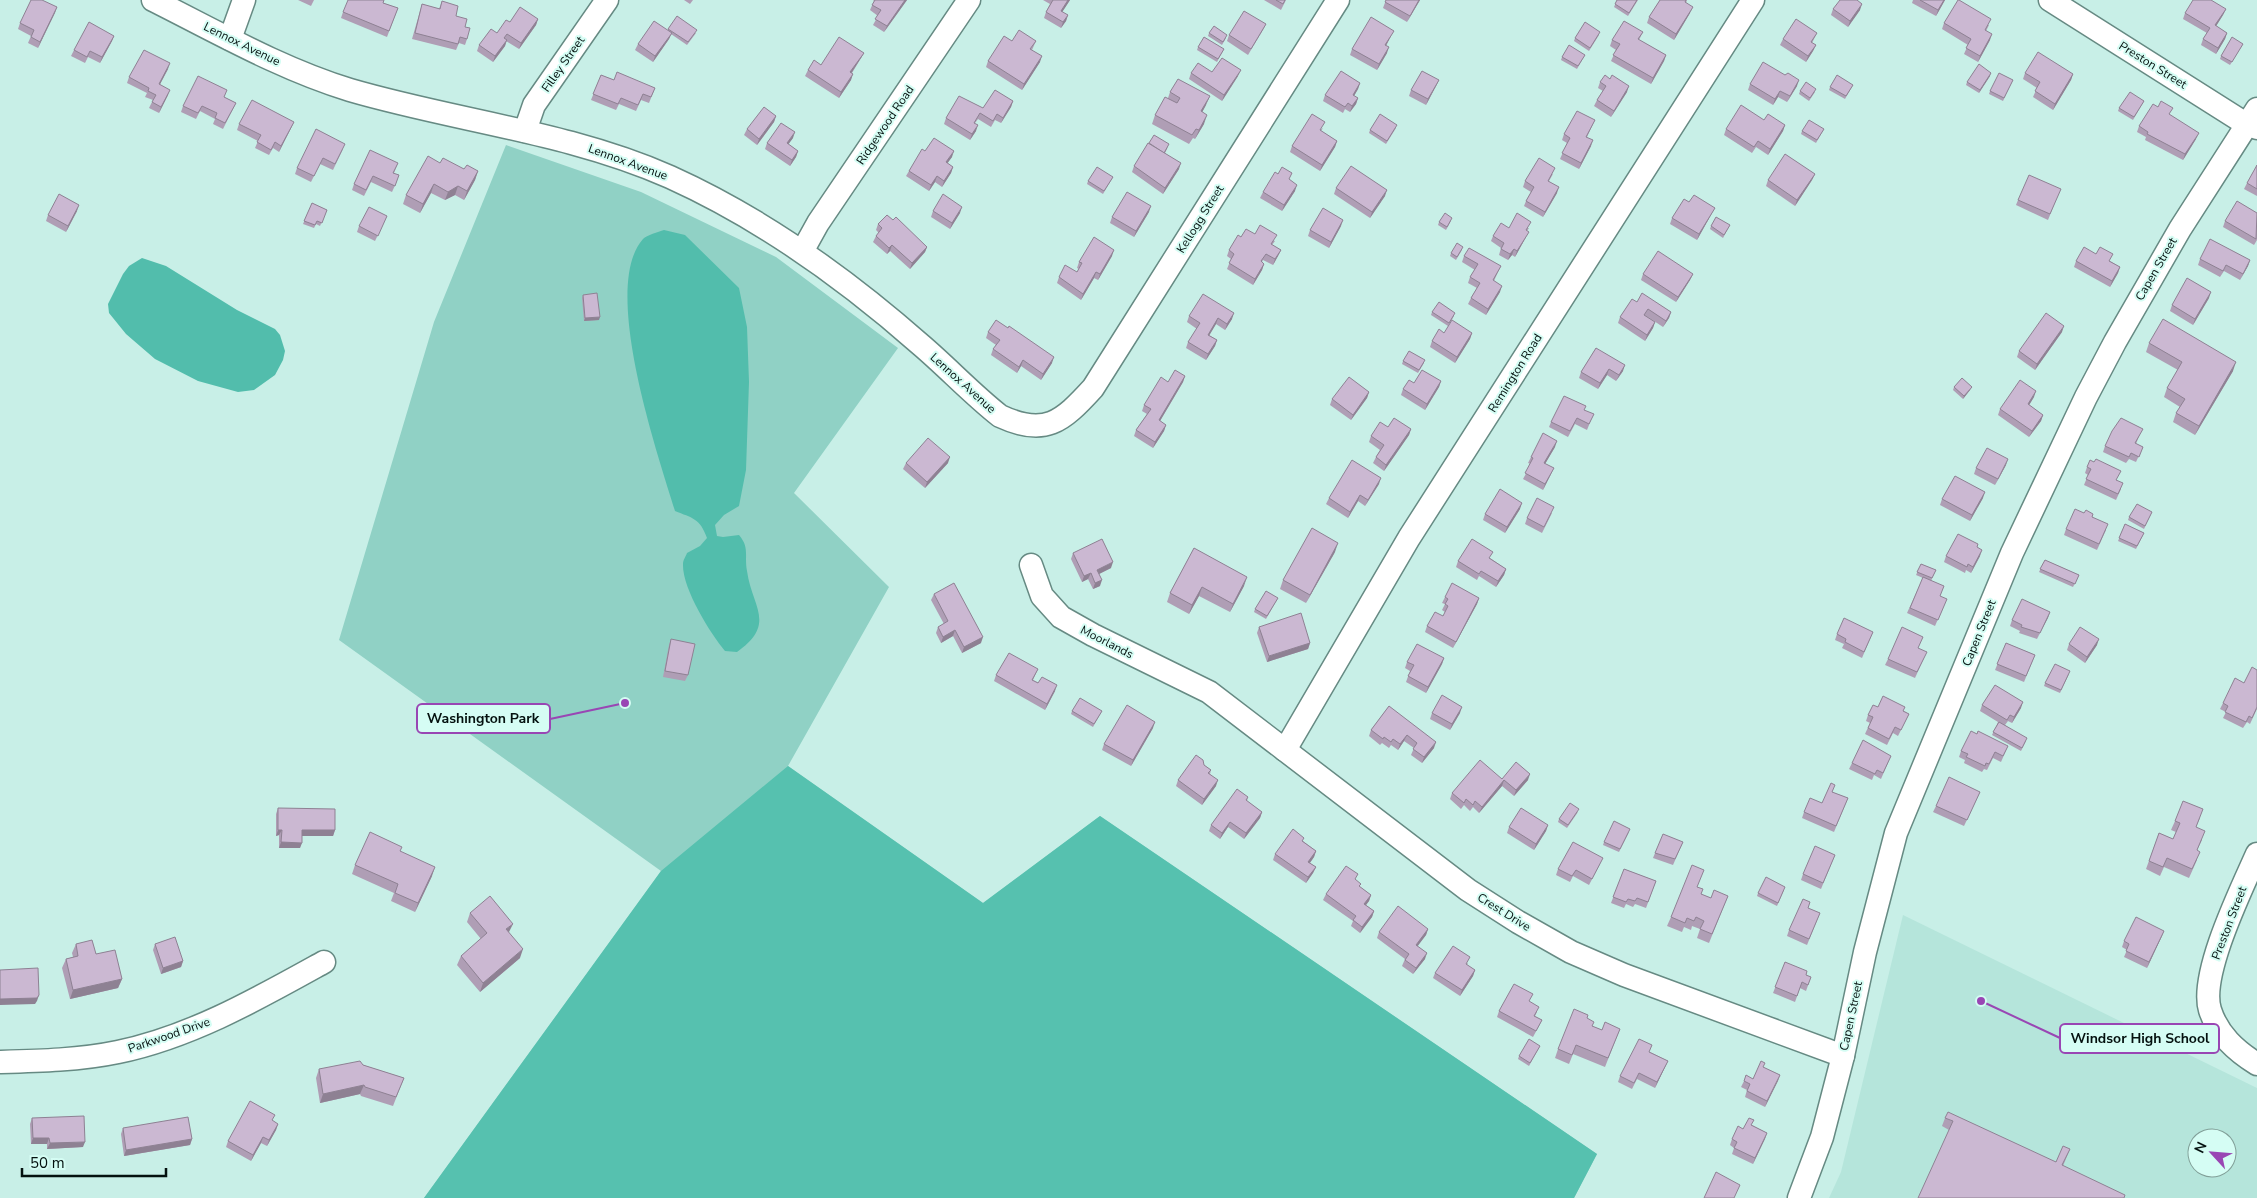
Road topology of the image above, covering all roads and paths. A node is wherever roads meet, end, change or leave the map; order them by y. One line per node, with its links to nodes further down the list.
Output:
1 (153, 0): 8 (street, Lennox Avenue)
2 (244, 0): 8 (street)
3 (607, 0): 10 (street, Filley Street)
4 (969, 0): 11 (street, Ridgewood Road)
5 (1338, 0): 12 (street, Kellogg Street)
6 (1753, 0): 15 (street, Remington Road)
7 (2050, 0): 9 (street, Preston Street)
8 (230, 39): 10 (street, Lennox Avenue)
9 (2253, 120): 18 (street, Capen Street)
10 (525, 131): 11 (street, Lennox Avenue)
11 (803, 250): 12 (street, Lennox Avenue)
12 (1048, 425)
13 (1031, 565): 14 (street, Moorlands)
14 (1209, 692): 15 (street, Crest Drive)
15 (1285, 750): 18 (street, Crest Drive)
16 (2257, 854): 20 (street, Preston Street)
17 (324, 962): 19 (street, Parkwood Drive)
18 (1843, 1056): 21 (street, Capen Street)
19 (0, 1062)
20 (2257, 1064)
21 (1799, 1198)

